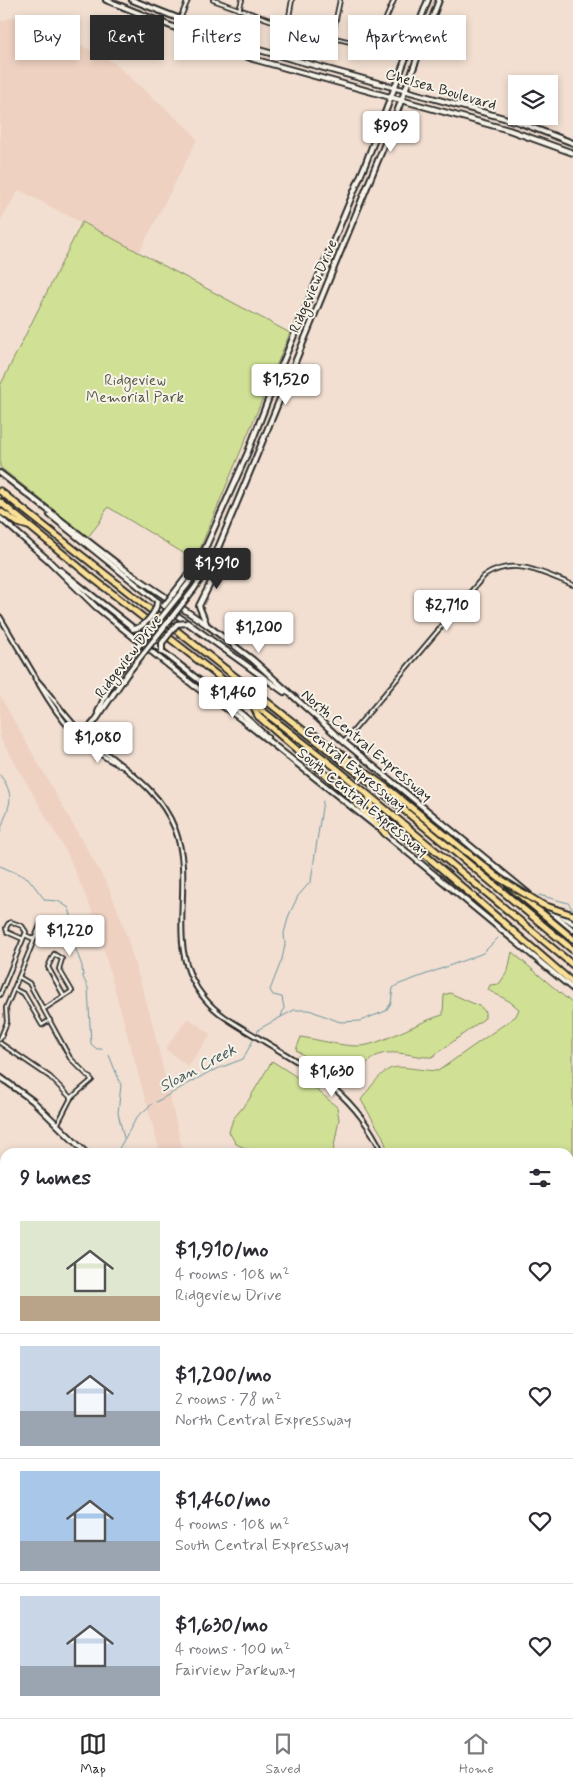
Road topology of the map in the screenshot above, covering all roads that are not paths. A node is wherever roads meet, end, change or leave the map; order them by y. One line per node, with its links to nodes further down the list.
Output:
1 (106, 0): 17 (main road, Chelsea Boulevard)
2 (132, 0): 15 (main road, Chelsea Boulevard)
3 (188, 0): 12 (street)
4 (214, 0): 11 (street)
5 (242, 0): 11 (street)
6 (292, 0): 13 (street)
7 (340, 0): 14 (street)
8 (394, 0): 18 (street)
9 (428, 0): 21 (main road, Ridgeview Drive)
10 (439, 0): 22 (main road, Ridgeview Drive)
11 (239, 10): 16 (street)
12 (182, 15)
13 (289, 15)
14 (337, 15)
15 (174, 17)
16 (270, 20)
17 (174, 27)
18 (338, 39)
19 (260, 50): 21 (main road, Chelsea Boulevard)
20 (257, 60): 23 (main road, Chelsea Boulevard)
21 (394, 87): 22 (main road, Chelsea Boulevard); 23 (main road, Ridgeview Drive)
22 (405, 90): 24 (main road, Ridgeview Drive); 25 (main road, Chelsea Boulevard)
23 (390, 98): 24 (main road, Chelsea Boulevard); 27 (main road, Ridgeview Drive)
24 (401, 101): 26 (main road, Chelsea Boulevard); 28 (main road, Ridgeview Drive)
25 (573, 143)
26 (573, 153)
27 (297, 328): 28 (main road); 31 (main road, Ridgeview Drive)
28 (306, 332): 33 (main road, Ridgeview Drive)
29 (0, 474): 34 (main road, North Central Expressway)
30 (0, 491): 52 (highway, Central Expressway)
31 (228, 499): 33 (main road); 42 (main road, Ridgeview Drive, bridge)
32 (0, 502): 37 (highway, Central Expressway)
33 (237, 503): 39 (main road, Ridgeview Drive)
34 (42, 507): 41 (main road); 46 (main road, North Central Expressway)
35 (0, 511): 37 (highway)
36 (0, 518): 38 (main road, South Central Expressway)
37 (30, 526): 54 (highway, Central Expressway)
38 (47, 559): 47 (main road); 59 (main road, South Central Expressway)
39 (213, 560): 43 (main road, Ridgeview Drive, bridge); 46 (main road)
40 (573, 585): 58 (street)
41 (157, 601): 42 (main road, bridge); 47 (main road, bridge)
42 (166, 607): 43 (main road, bridge); 48 (main road, Ridgeview Drive, bridge)
43 (174, 614): 45 (main road, bridge); 49 (main road, Ridgeview Drive, bridge)
44 (0, 617): 51 (street)
45 (186, 623): 50 (main road, bridge); 53 (main road)
46 (207, 625): 53 (main road, North Central Expressway)
47 (133, 629): 48 (main road, bridge)
48 (144, 638): 49 (main road, bridge); 55 (main road, Ridgeview Drive, bridge)
49 (151, 643): 50 (main road, bridge); 55 (main road, Ridgeview Drive, bridge)
50 (162, 651): 59 (main road)
51 (36, 678): 56 (street); 57 (street)
52 (264, 698): 63 (highway); 73 (highway, Central Expressway)
53 (296, 700): 58 (main road, North Central Expressway)
54 (252, 703): 61 (highway, Central Expressway); 62 (highway)
55 (95, 721): 56 (main road, Ridgeview Drive)
56 (84, 734): 57 (main road, Ridgeview Drive); 60 (street)
57 (79, 739): 60 (street)
58 (344, 742): 64 (main road, North Central Expressway)
59 (273, 744): 62 (main road, South Central Expressway)
60 (130, 772): 89 (street)
61 (370, 796): 74 (highway, Central Expressway); 76 (highway)
62 (386, 834): 76 (main road, South Central Expressway)
63 (499, 878): 65 (highway, bridge); 72 (highway, bridge)
64 (531, 896): 67 (main road); 68 (main road, North Central Expressway)
65 (573, 915)
66 (53, 922): 71 (street)
67 (573, 923)
68 (573, 930)
69 (24, 935): 70 (street); 70 (street); 71 (street)
70 (23, 939): 79 (street)
71 (34, 939): 75 (street)
72 (573, 940)
73 (573, 950)
74 (573, 965)
75 (19, 977): 78 (street); 81 (street)
76 (566, 979): 77 (highway)
77 (573, 985)
78 (14, 989): 82 (street); 83 (street)
79 (0, 994)
80 (64, 996): 80 (street); 81 (street)
81 (44, 1009): 82 (street)
82 (50, 1020): 86 (street)
83 (0, 1039)
84 (0, 1043): 86 (street)
85 (0, 1077): 87 (main road)
86 (71, 1098): 87 (street)
87 (57, 1124): 88 (main road)
88 (81, 1148)
89 (380, 1148)

